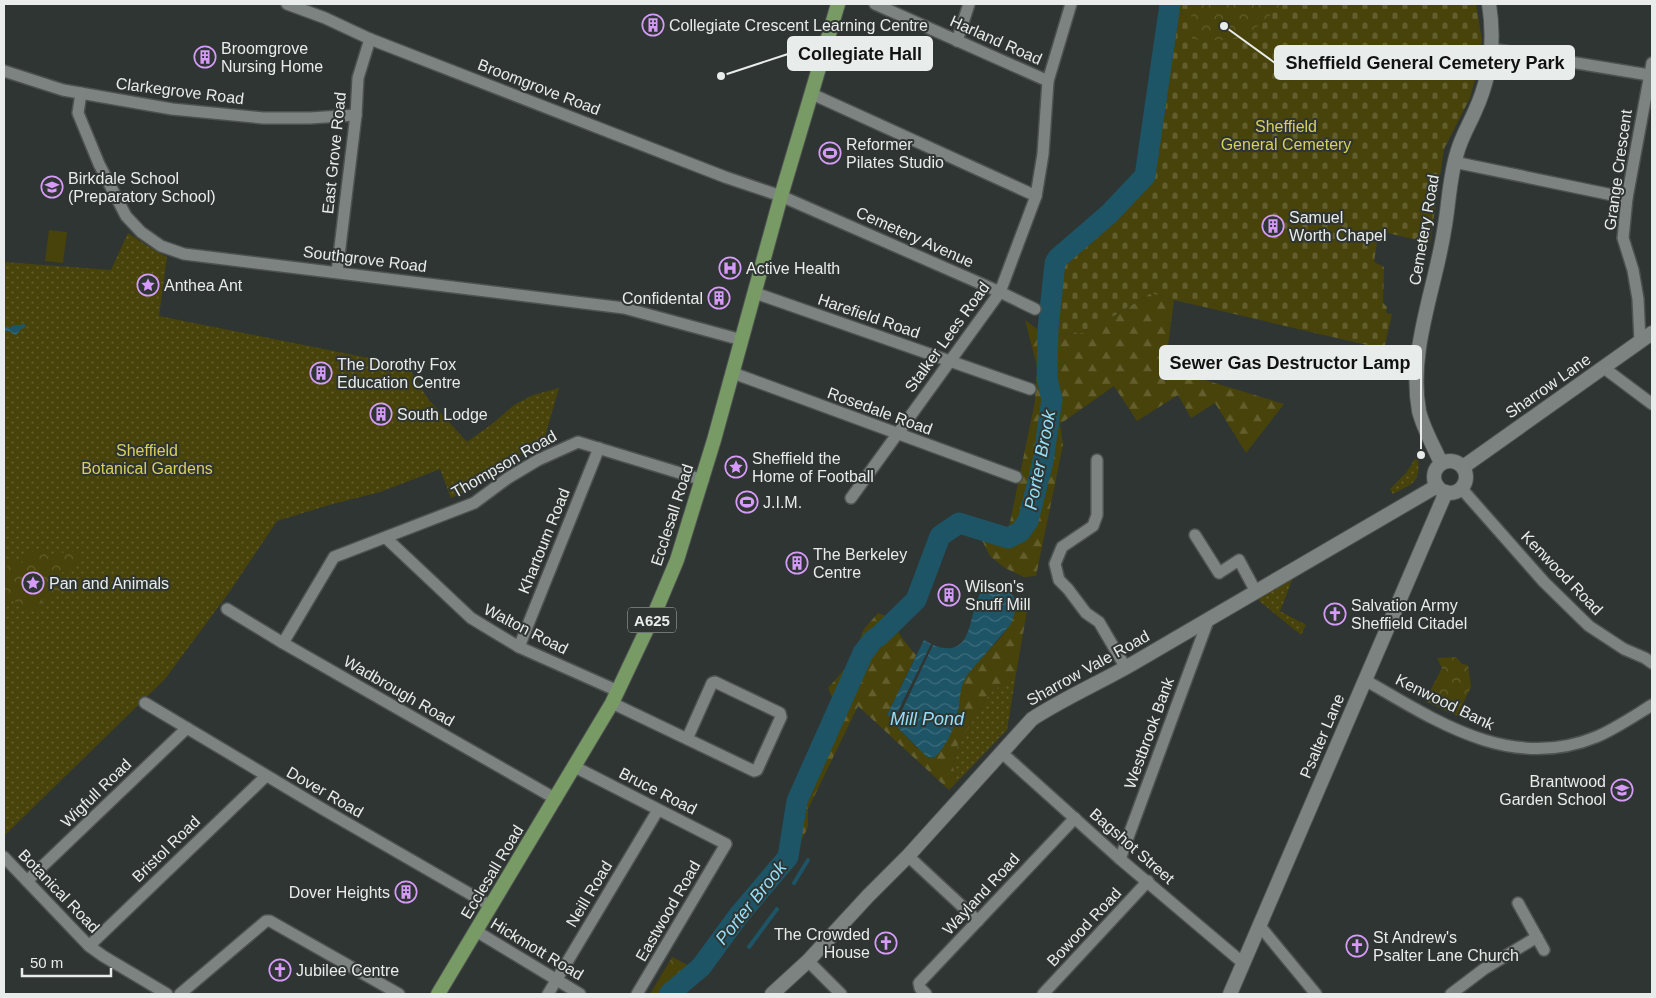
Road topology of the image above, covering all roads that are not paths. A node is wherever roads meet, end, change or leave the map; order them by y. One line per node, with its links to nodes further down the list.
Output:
1 (287, 4): 7 (street, Broomgrove Road)
2 (838, 4): 15 (main road, Ecclesall Road / A625)
3 (875, 4): 8 (street, Harland Road)
4 (969, 4): 8 (street)
5 (1071, 4): 13 (street, Stalker Lees Road)
6 (1489, 4): 9 (street, Cemetery Road)
7 (370, 39): 16 (street, East Grove Road); 18 (street, Broomgrove Road)
8 (957, 41): 13 (street, Harland Road)
9 (1492, 49): 12 (street); 17 (street, Cemetery Road)
10 (1652, 63): 12 (street, Grange Crescent)
11 (4, 71): 14 (street, Clarkegrove Road)
12 (1649, 75): 20 (street, Grange Crescent)
13 (1048, 82): 19 (street, Stalker Lees Road)
14 (81, 93): 16 (street, Clarkegrove Road); 21 (street, Southgrove Road)
15 (812, 94): 18 (main road, Ecclesall Road / A625); 19 (street)
16 (356, 115): 21 (street, East Grove Road)
17 (1454, 162): 20 (street); 36 (street, Cemetery Road)
18 (782, 196): 22 (street, Cemetery Avenue); 23 (main road, Ecclesall Road / A625)
19 (1036, 196): 22 (street, Stalker Lees Road)
20 (1627, 198): 27 (street, Grange Crescent)
21 (337, 272): 26 (street, Southgrove Road)
22 (1000, 292): 24 (street, Cemetery Avenue); 28 (street, Stalker Lees Road)
23 (755, 293): 26 (main road, Ecclesall Road / A625); 28 (street, Harefield Road)
24 (1035, 309)
25 (1652, 332): 27 (street, Sharrow Lane)
26 (742, 340): 30 (main road, Ecclesall Road / A625)
27 (1640, 341): 29 (street, Sharrow Lane)
28 (949, 362): 31 (street, Harefield Road); 33 (street, Stalker Lees Road)
29 (1604, 368): 32 (street); 37 (street, Sharrow Lane)
30 (733, 374): 33 (street, Rosedale Road); 39 (main road, Ecclesall Road / A625)
31 (1030, 389)
32 (1652, 404)
33 (897, 434): 38 (street, Rosedale Road); 42 (street, Stalker Lees Road)
34 (599, 448): 39 (street, Thompson Road); 44 (street, Thompson Road); 49 (street, Khartoum Road)
35 (1097, 460): 51 (street)
36 (1441, 463): 37 (street); 41 (street)
37 (1463, 466): 40 (street)
38 (1016, 478)
39 (703, 480): 53 (main road, Ecclesall Road / A625)
40 (1461, 488): 41 (street); 50 (street, Kenwood Road)
41 (1441, 489): 45 (street, Sharrow Vale Road); 52 (street, Psalter Lane)
42 (851, 498)
43 (1195, 535): 45 (street)
44 (386, 538): 48 (street, Thompson Road); 49 (street, Walton Road)
45 (1255, 590): 47 (street, Sharrow Vale Road)
46 (227, 609): 48 (street, Wadbrough Road)
47 (1209, 618): 51 (street, Sharrow Vale Road); 67 (street, Westbrook Bank)
48 (283, 643): 61 (street, Wadbrough Road)
49 (520, 647): 53 (street, Walton Road)
50 (1652, 663)
51 (1126, 668): 58 (street, Sharrow Vale Road)
52 (1365, 680): 55 (street, Kenwood Bank); 73 (street, Psalter Lane)
53 (615, 697): 57 (street, Walton Road); 59 (main road, Ecclesall Road / A625)
54 (145, 703): 56 (street, Dover Road)
55 (1652, 705)
56 (187, 728): 60 (street, Dover Road); 68 (street, Wigfull Road)
57 (687, 739): 57 (street, Walton Road)
58 (1001, 752): 63 (street, Bagshot Street); 65 (street, Sharrow Vale Road)
59 (576, 767): 61 (main road, Ecclesall Road / A625); 62 (street, Bruce Road)
60 (266, 776): 71 (street, Dover Road); 76 (street, Bristol Road)
61 (556, 800): 71 (main road, Ecclesall Road / A625)
62 (658, 810): 64 (street, Bruce Road); 80 (street, Neill Road)
63 (1075, 818): 67 (street, Bagshot Street); 72 (street, Wayland Road)
64 (726, 844): 87 (street, Eastwood Road)
65 (908, 856): 72 (street); 78 (street, Sharrow Vale Road)
66 (4, 857): 68 (street, Botanical Road)
67 (1120, 859): 69 (street, Bagshot Street)
68 (28, 881): 76 (street, Botanical Road)
69 (1148, 881): 79 (street, Bagshot Street); 91 (street, Bowood Road)
70 (1518, 904): 75 (street)
71 (491, 906): 74 (main road, Ecclesall Road / A625)
72 (978, 921): 90 (street, Wayland Road)
73 (1259, 925): 79 (street, Psalter Lane); 93 (street)
74 (476, 931): 80 (street, Hickmott Road); 84 (main road, Ecclesall Road / A625)
75 (1537, 937): 77 (street); 94 (street)
76 (89, 946): 81 (street, Botanical Road)
77 (1544, 950)
78 (808, 961): 88 (street, Sharrow Vale Road); 89 (street)
79 (1242, 963): 92 (street, Psalter Lane)
80 (557, 980): 85 (street, Neill Road); 86 (street, Hickmott Road)
81 (167, 994)
82 (180, 994): 83 (street)
83 (399, 994)
84 (438, 994)
85 (548, 994)
86 (580, 994)
87 (637, 994)
88 (772, 994)
89 (841, 994)
90 (926, 994)
91 (1043, 994)
92 (1230, 994)
93 (1316, 994)
94 (1450, 994)

